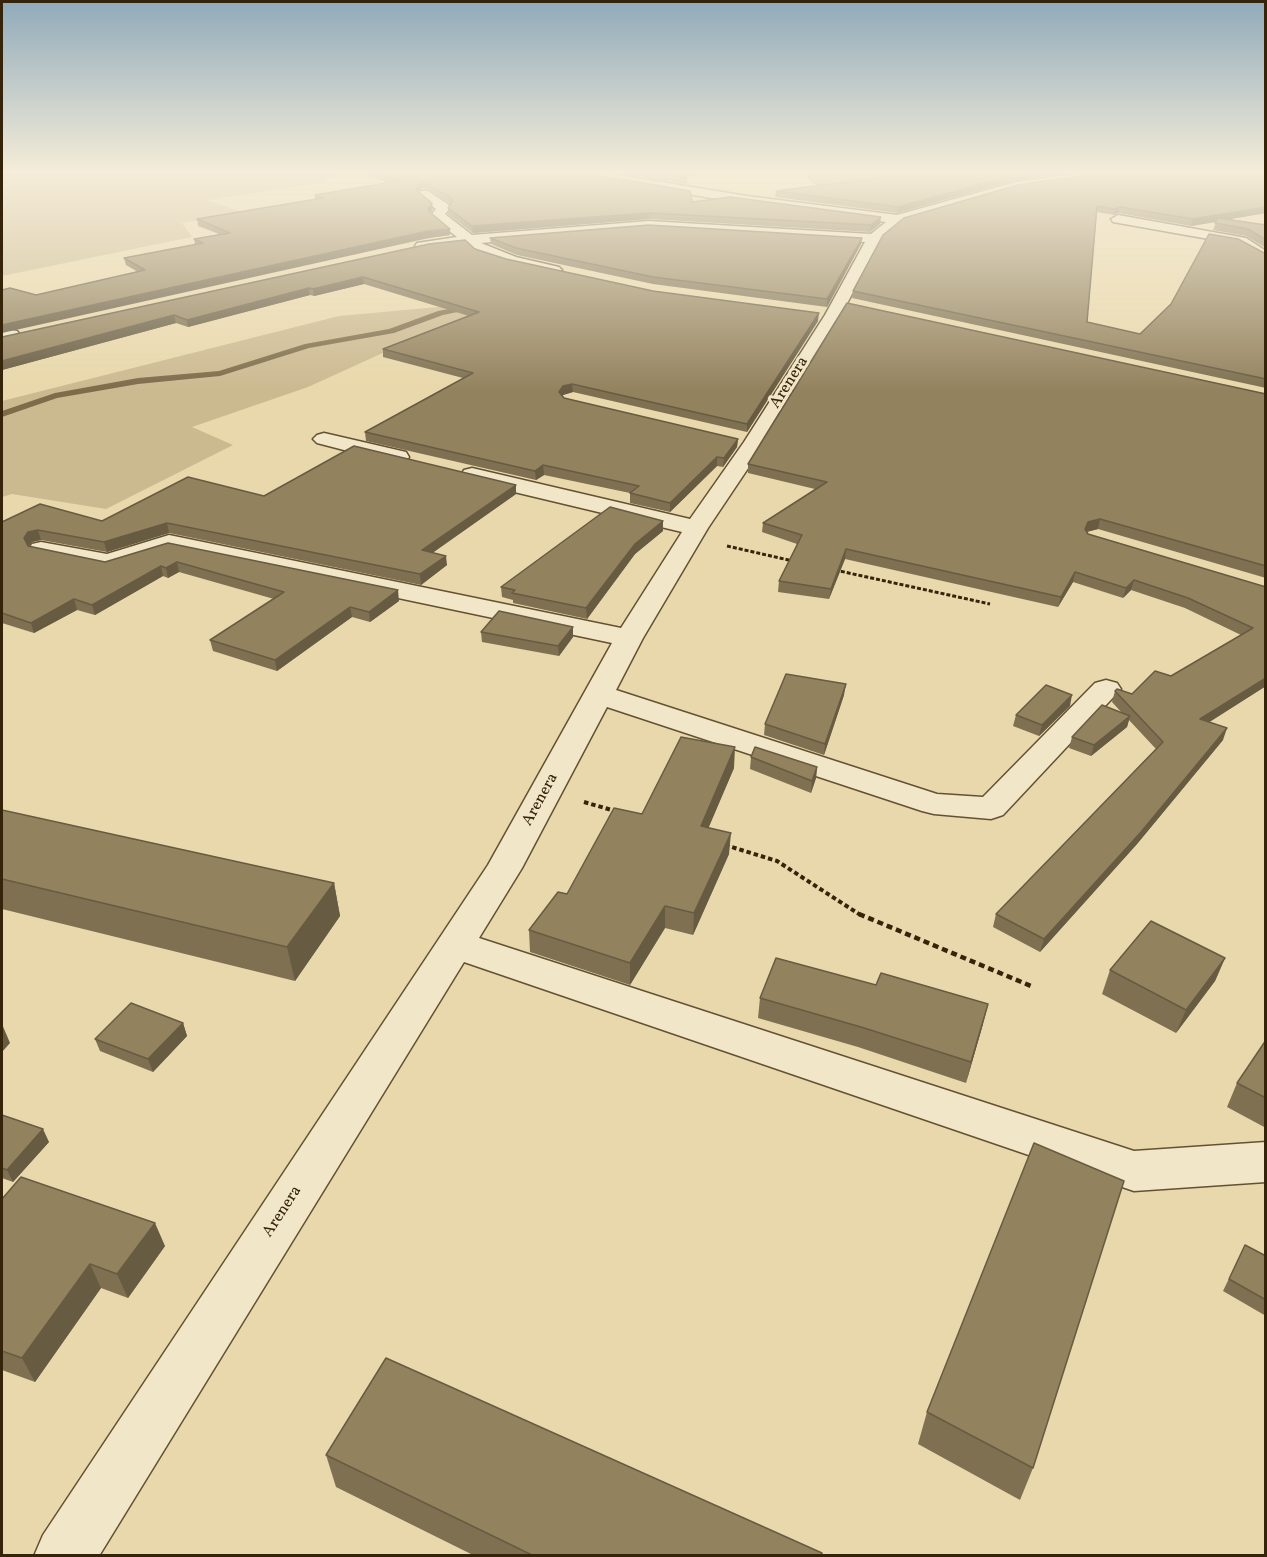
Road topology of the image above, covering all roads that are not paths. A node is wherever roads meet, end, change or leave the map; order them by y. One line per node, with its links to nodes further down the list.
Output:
1 (430, 246): 5 (street)
2 (475, 246): 7 (street)
3 (876, 246): 11 (street, Arenera)
4 (1248, 246): 6 (street)
5 (407, 249)
6 (1266, 258)
7 (566, 273)
8 (324, 439): 9 (street)
9 (417, 461)
10 (452, 470): 11 (street)
11 (694, 533): 13 (street, Arenera)
12 (40, 549): 13 (street)
13 (629, 638): 15 (street, Arenera)
14 (1106, 689): 15 (street)
15 (599, 693): 16 (street, Arenera)
16 (455, 944): 17 (street); 18 (street, Arenera)
17 (1266, 1162)
18 (64, 1556)

